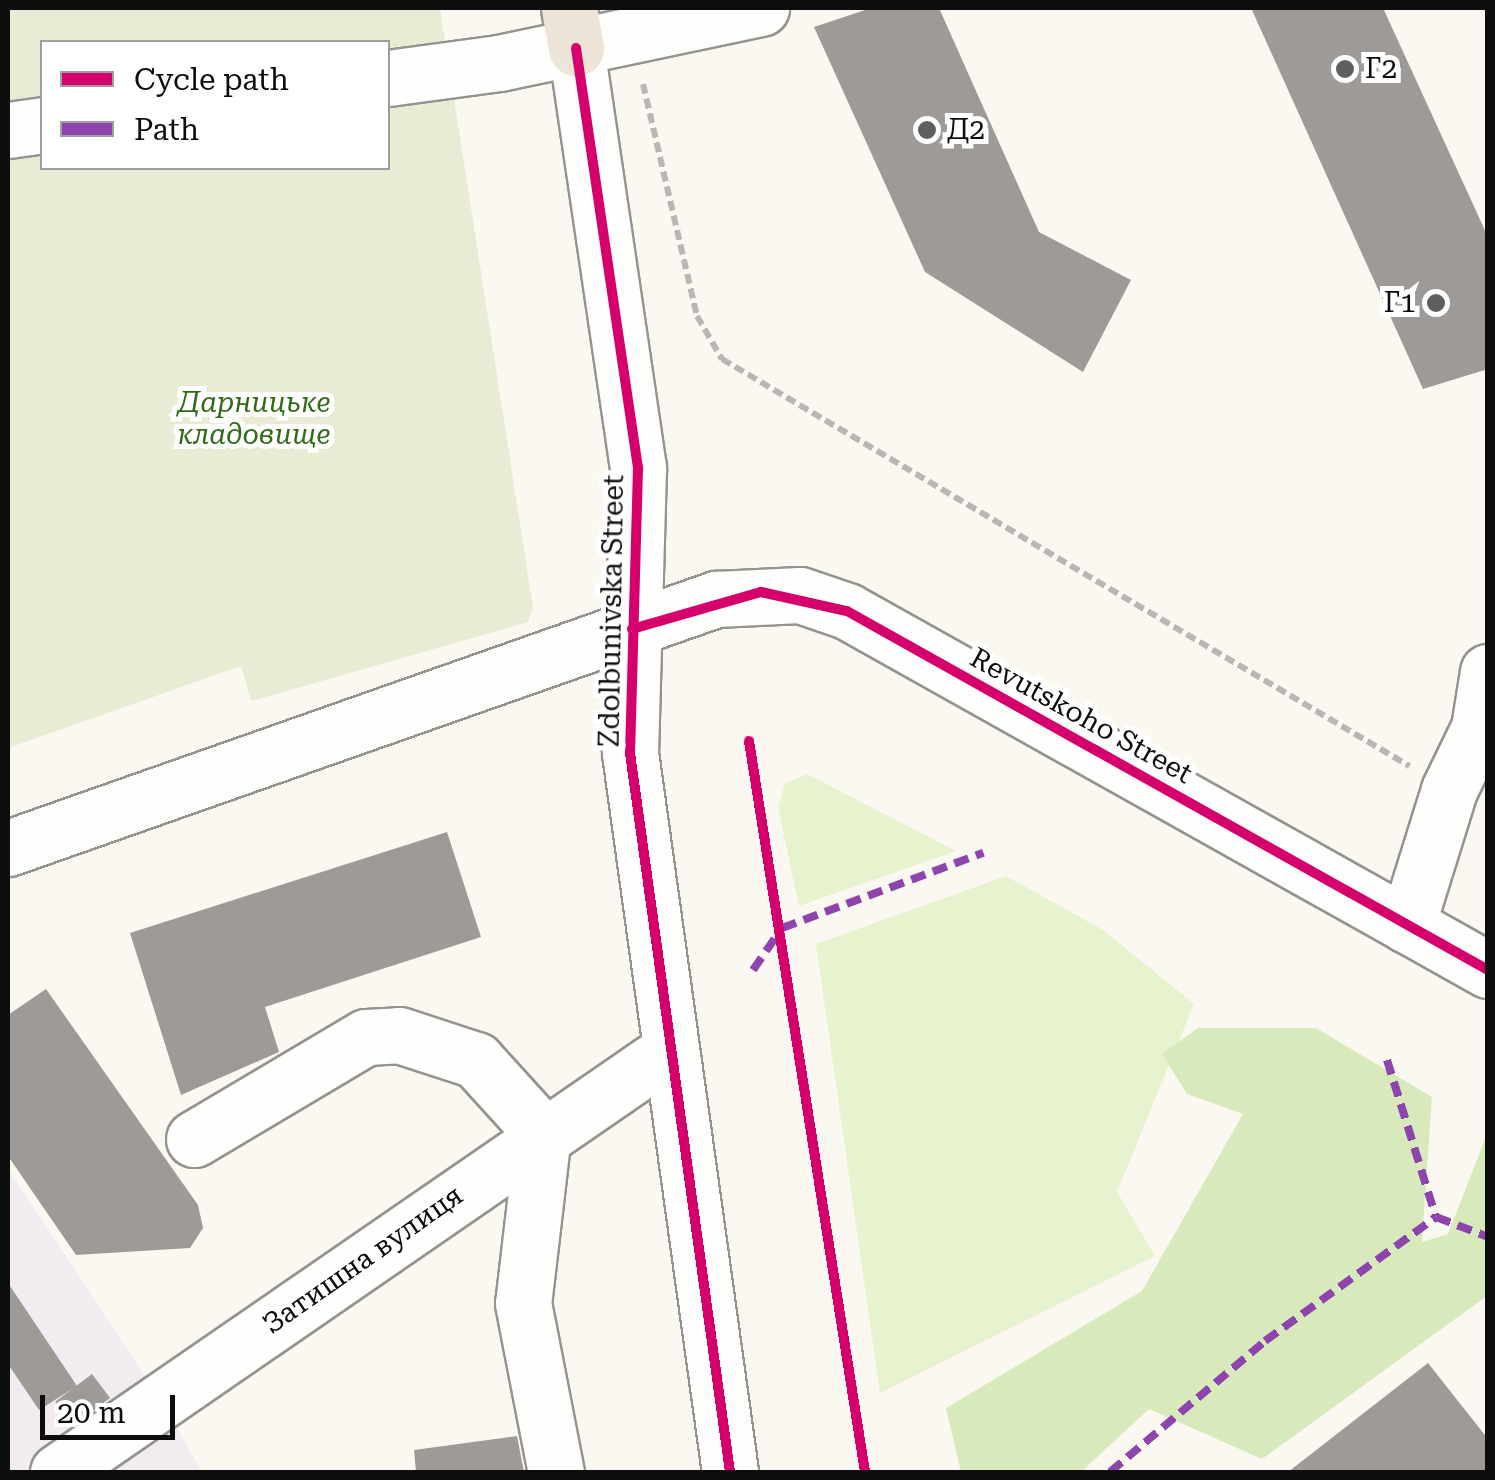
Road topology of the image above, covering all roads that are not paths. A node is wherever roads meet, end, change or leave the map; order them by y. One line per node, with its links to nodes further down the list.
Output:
1 (761, 8): 2 (street)
2 (590, 30): 3 (street); 6 (street, Zdolbunivska Street)
3 (390, 78)
4 (40, 125): 5 (street)
5 (8, 130)
6 (632, 629): 8 (street, Revutskoho Street); 9 (street, Revutskoho Street); 11 (street, Zdolbunivska Street)
7 (1488, 672): 9 (street)
8 (8, 848)
9 (1407, 925): 10 (street, Revutskoho Street)
10 (1488, 970)
11 (670, 1051): 12 (street, Затишна вулиця); 16 (street, Zdolbunivska Street)
12 (543, 1134): 13 (street); 14 (street, Затишна вулиця); 15 (street)
13 (194, 1138)
14 (58, 1472)
15 (556, 1472)
16 (730, 1472)

